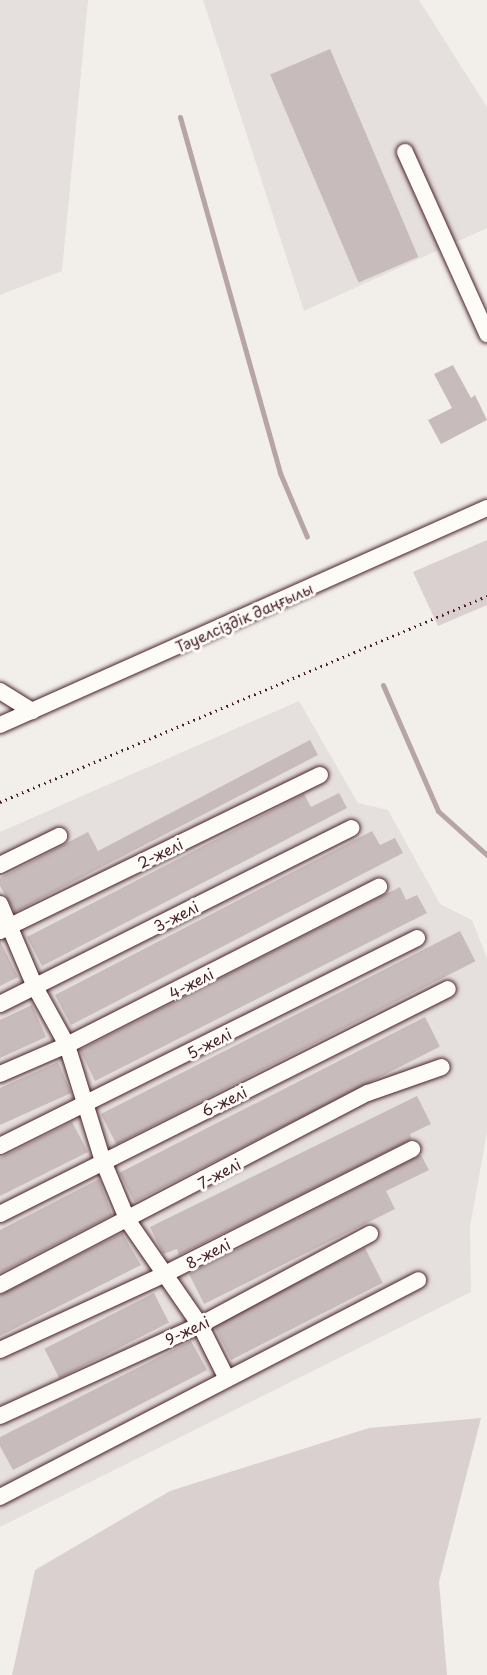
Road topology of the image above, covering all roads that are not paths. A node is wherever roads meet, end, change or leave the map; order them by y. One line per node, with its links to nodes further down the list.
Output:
1 (405, 152): 2 (street)
2 (487, 334)
3 (487, 508): 5 (street, Тәуелсіздік даңғылы)
4 (0, 691): 5 (street)
5 (32, 711): 6 (street, Тәуелсіздік даңғылы)
6 (0, 725)
7 (320, 775): 13 (street, 2-желі)
8 (351, 828): 15 (street, 3-желі)
9 (59, 836): 10 (street)
10 (0, 865)
11 (379, 887): 18 (street, 4-желі)
12 (0, 903): 13 (street)
13 (6, 928): 15 (street)
14 (417, 939): 21 (street, 5-желі)
15 (35, 987): 17 (street, 3-желі); 18 (street)
16 (448, 989): 24 (street, 6-желі)
17 (0, 1004)
18 (67, 1045): 20 (street, 4-желі); 21 (street)
19 (442, 1067): 26 (street, 7-желі)
20 (0, 1074)
21 (87, 1104): 22 (street, 5-желі); 24 (street)
22 (0, 1146)
23 (412, 1149): 28 (street, 8-желі)
24 (103, 1161): 25 (street, 6-желі); 26 (street)
25 (0, 1214)
26 (128, 1221): 28 (street); 30 (street, 7-желі)
27 (370, 1234): 31 (street, 9-желі)
28 (165, 1274): 31 (street); 32 (street, 8-желі)
29 (418, 1280): 33 (street)
30 (0, 1285)
31 (200, 1325): 33 (street); 34 (street, 9-желі)
32 (0, 1350)
33 (227, 1379): 35 (street)
34 (0, 1416)
35 (0, 1497)

